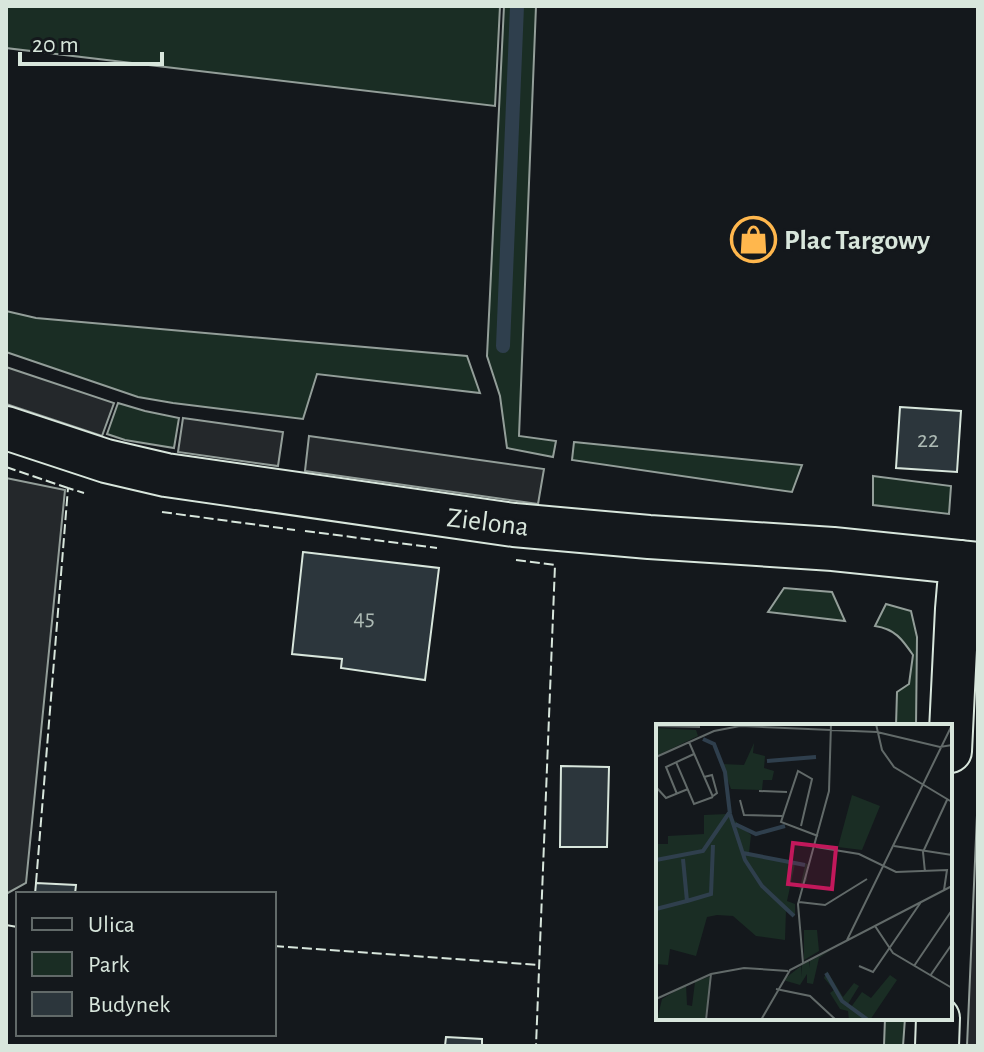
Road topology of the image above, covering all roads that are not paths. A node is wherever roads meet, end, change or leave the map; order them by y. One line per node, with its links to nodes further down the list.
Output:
1 (6, 428): 2 (street, Zielona)
2 (970, 563): 3 (street)
3 (951, 724)
4 (938, 1020): 5 (street)
5 (937, 1046)

